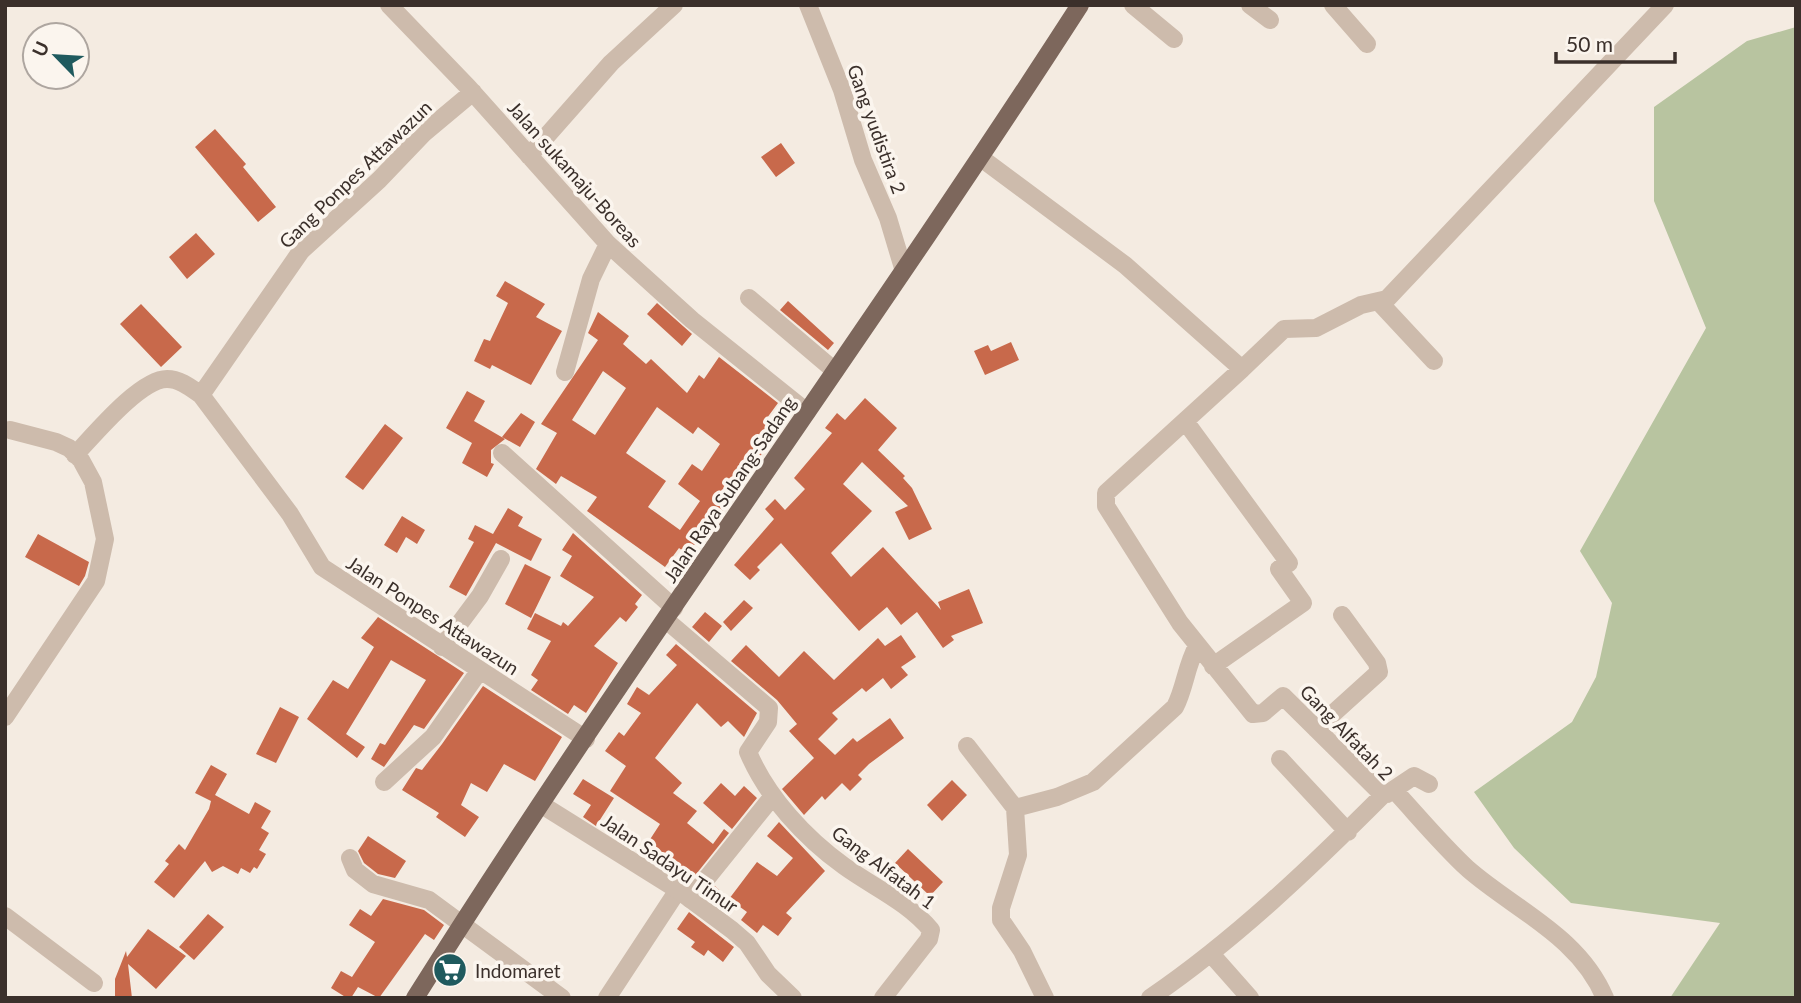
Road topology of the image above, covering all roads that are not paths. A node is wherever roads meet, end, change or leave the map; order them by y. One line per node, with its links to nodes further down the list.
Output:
1 (389, 5): 12 (street, Jalan sukamaju-Boreas)
2 (674, 5): 13 (street)
3 (808, 5): 16 (street, Gang yudistira 2)
4 (1080, 5): 14 (main road, Jalan Raya Subang-Sadang)
5 (1133, 5): 10 (street)
6 (1250, 5): 9 (street)
7 (1333, 5): 11 (street)
8 (1665, 5): 18 (street)
9 (1270, 20)
10 (1174, 39)
11 (1367, 44)
12 (473, 92): 13 (street, Jalan sukamaju-Boreas); 23 (street, Gang Ponpes Attawazun)
13 (529, 156): 15 (street, Jalan sukamaju-Boreas)
14 (981, 158): 16 (main road, Jalan Raya Subang-Sadang); 20 (street)
15 (608, 244): 22 (street); 24 (street, Jalan sukamaju-Boreas)
16 (903, 268): 21 (main road, Jalan Raya Subang-Sadang)
17 (749, 299): 21 (street)
18 (1379, 302): 19 (street); 20 (street)
19 (1434, 361)
20 (1241, 369): 25 (street)
21 (835, 371): 24 (main road, Jalan Raya Subang-Sadang)
22 (565, 372)
23 (201, 395): 28 (street, Jalan Ponpes Attawazun); 33 (street, Jalan Ponpes Attawazun)
24 (807, 412): 30 (main road, Jalan Raya Subang-Sadang)
25 (1185, 421): 32 (street, Gang Alfatah 2); 34 (street)
26 (10, 429): 28 (street)
27 (502, 453): 30 (street)
28 (75, 454): 36 (street)
29 (501, 559): 33 (street)
30 (670, 614): 38 (main road, Jalan Raya Subang-Sadang); 44 (street, Gang Alfatah 1)
31 (1342, 615): 37 (street)
32 (1197, 646): 34 (street, Gang Alfatah 2); 46 (street)
33 (442, 647): 35 (street, Jalan Ponpes Attawazun)
34 (1213, 666): 37 (street, Gang Alfatah 2)
35 (480, 670): 38 (street, Jalan Ponpes Attawazun); 41 (street)
36 (5, 716)
37 (1316, 729): 43 (street, Gang Alfatah 2)
38 (586, 739): 45 (main road, Jalan Raya Subang-Sadang)
39 (967, 746): 46 (street)
40 (1280, 758): 47 (street)
41 (384, 782)
42 (1429, 784): 43 (street)
43 (1389, 792): 47 (street, Gang Alfatah 2); 62 (street)
44 (773, 796): 49 (street); 58 (street, Gang Alfatah 1)
45 (542, 805): 49 (street, Jalan Sadayu Timur); 51 (main road, Jalan Raya Subang-Sadang)
46 (1015, 808): 59 (street)
47 (1348, 832): 52 (street, Gang Alfatah 2)
48 (350, 858): 51 (street)
49 (684, 895): 56 (street); 57 (street, Jalan Sadayu Timur)
50 (5, 916): 53 (street)
51 (464, 923): 54 (main road, Jalan Raya Subang-Sadang); 55 (street)
52 (1212, 955): 60 (street, Gang Alfatah 2); 61 (street)
53 (94, 983)
54 (415, 998)
55 (562, 998)
56 (607, 998)
57 (793, 998)
58 (883, 998)
59 (1045, 998)
60 (1150, 998)
61 (1250, 998)
62 (1605, 998)

